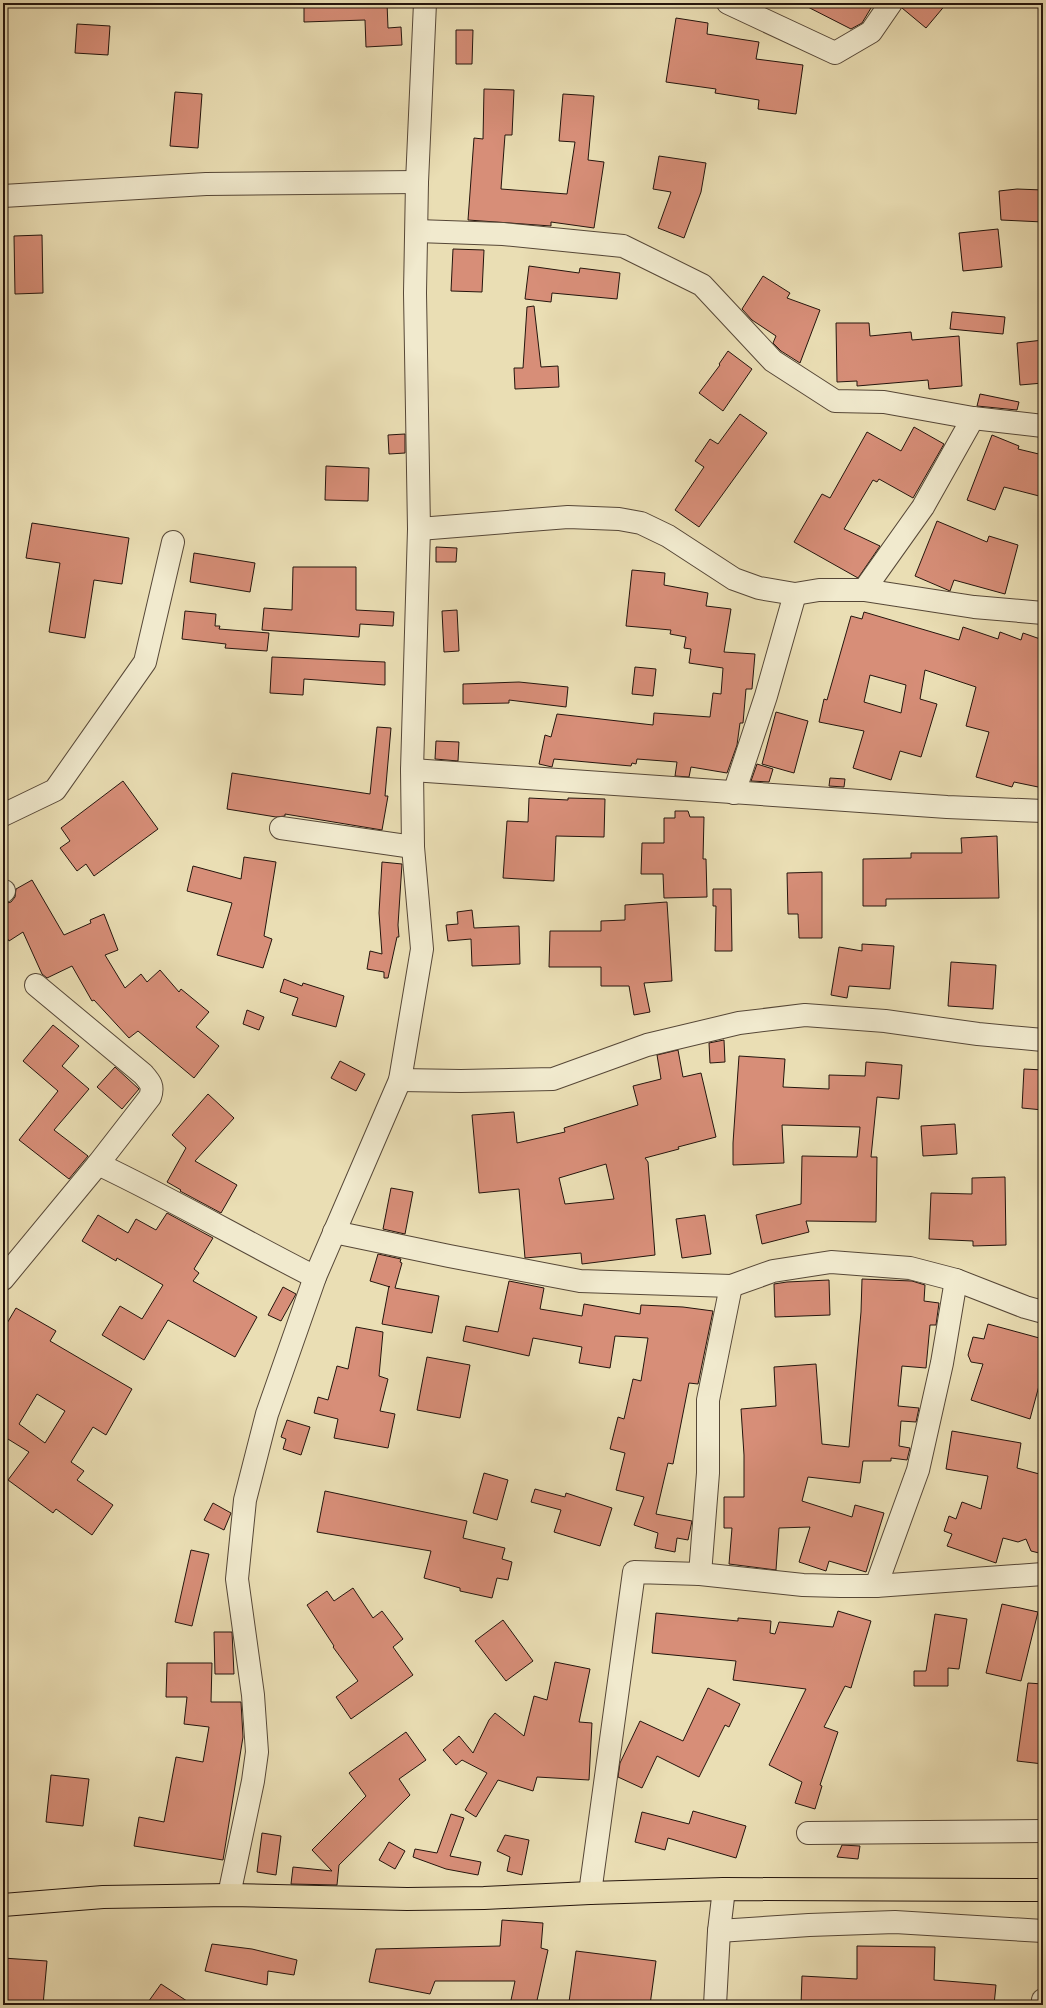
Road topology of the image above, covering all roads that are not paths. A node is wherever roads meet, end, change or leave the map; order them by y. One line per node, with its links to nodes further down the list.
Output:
1 (425, 3): 4 (street)
2 (728, 3): 3 (street)
3 (891, 3)
4 (417, 182): 5 (street); 6 (street)
5 (3, 196)
6 (417, 231): 7 (street); 9 (street)
7 (974, 418): 8 (street); 11 (street)
8 (1043, 426)
9 (419, 529): 12 (street); 14 (street)
10 (173, 542): 17 (street)
11 (864, 590): 12 (street); 13 (street)
12 (795, 594): 15 (street)
13 (1043, 614)
14 (412, 770): 15 (street); 19 (street)
15 (734, 793): 16 (street)
16 (1043, 811)
17 (3, 815)
18 (281, 828): 19 (street)
19 (413, 847): 22 (street)
20 (36, 985): 23 (street)
21 (1043, 1040): 22 (street)
22 (400, 1080): 24 (street)
23 (98, 1164): 25 (street); 26 (street)
24 (334, 1232): 26 (street); 28 (street)
25 (6, 1269)
26 (315, 1277): 38 (street)
27 (956, 1280): 28 (street); 29 (street); 32 (street)
28 (732, 1286): 30 (street)
29 (1043, 1312)
30 (700, 1574): 32 (street); 37 (street)
31 (1043, 1574): 32 (street)
32 (876, 1586)
33 (1043, 1831): 34 (street)
34 (808, 1833)
35 (724, 1889): 36 (main road); 37 (main road); 40 (street)
36 (1043, 1890)
37 (590, 1893): 38 (main road)
38 (229, 1895): 39 (main road)
39 (3, 1905)
40 (719, 1931): 41 (street); 43 (street)
41 (1043, 1931)
42 (1043, 2000): 44 (street)
43 (715, 2005)
44 (1043, 2005)

